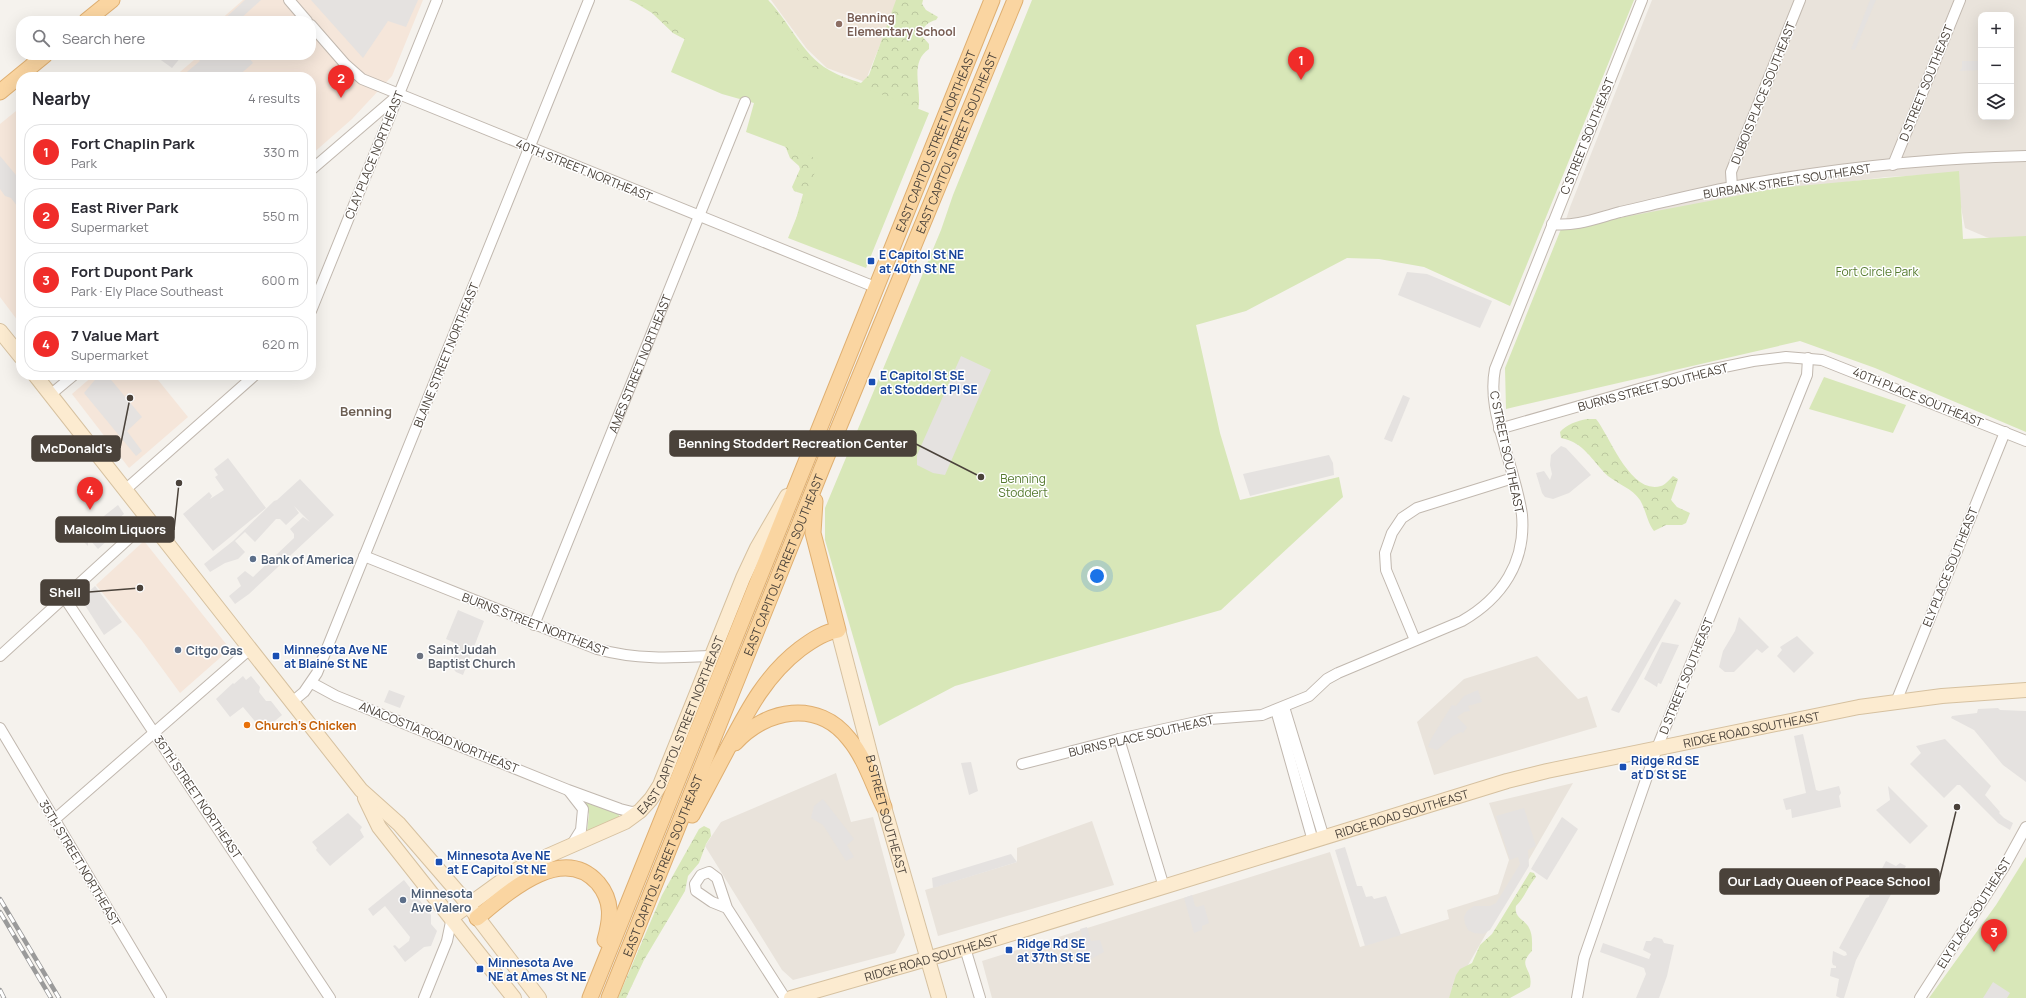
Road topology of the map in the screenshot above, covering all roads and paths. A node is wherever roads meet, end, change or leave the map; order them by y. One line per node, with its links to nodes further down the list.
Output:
1 (112, 0): 10 (main road)
2 (289, 0): 11 (street)
3 (437, 0): 17 (street, CLAY PLACE NORTHEAST)
4 (589, 0): 19 (street, BLAINE STREET NORTHEAST)
5 (992, 0): 26 (main road, EAST CAPITOL STREET NORTHEAST)
6 (1014, 0): 39 (main road, EAST CAPITOL STREET SOUTHEAST)
7 (1642, 0): 25 (street, C STREET SOUTHEAST)
8 (1800, 0): 23 (street, DUBOIS PLACE SOUTHEAST)
9 (1960, 0): 21 (street, D STREET SOUTHEAST)
10 (92, 16)
11 (303, 16)
12 (316, 31): 17 (street, 40TH STREET NORTHEAST)
13 (39, 60): 14 (main road)
14 (24, 72)
15 (16, 79): 16 (main road)
16 (0, 92)
17 (398, 95): 19 (street, 40TH STREET NORTHEAST); 22 (street); 27 (street, CLAY PLACE NORTHEAST)
18 (745, 102): 24 (street, AMES STREET NORTHEAST)
19 (530, 148): 24 (street, 40TH STREET NORTHEAST); 43 (street, BLAINE STREET NORTHEAST)
20 (2026, 156): 21 (street, BURBANK STREET SOUTHEAST)
21 (1893, 165): 23 (street, BURBANK STREET SOUTHEAST)
22 (316, 166)
23 (1732, 187): 25 (street, BURBANK STREET SOUTHEAST)
24 (699, 217): 26 (street, 40TH STREET NORTHEAST); 45 (street, AMES STREET NORTHEAST)
25 (1552, 224): 35 (street, C STREET SOUTHEAST)
26 (875, 287): 38 (main road, EAST CAPITOL STREET NORTHEAST)
27 (316, 299)
28 (0, 331): 29 (main road)
29 (16, 351)
30 (1808, 358): 35 (street, BURNS STREET SOUTHEAST); 36 (street, 40TH PLACE SOUTHEAST); 59 (street, D STREET SOUTHEAST)
31 (39, 380): 34 (main road)
32 (68, 380): 34 (street)
33 (249, 380): 41 (street)
34 (50, 395): 41 (main road)
35 (1499, 429): 40 (street, C STREET SOUTHEAST)
36 (2005, 432): 37 (street, 40TH PLACE SOUTHEAST); 54 (street, ELY PLACE SOUTHEAST)
37 (2026, 441)
38 (807, 461): 50 (main road, EAST CAPITOL STREET NORTHEAST); 85 (main road, EAST CAPITOL STREET NORTHEAST)
39 (822, 468): 46 (main road); 71 (main road, EAST CAPITOL STREET SOUTHEAST)
40 (1513, 478): 47 (street, C STREET SOUTHEAST); 47 (street)
41 (125, 490): 42 (main road)
42 (149, 520): 44 (street); 48 (main road)
43 (364, 556): 45 (street, BURNS STREET NORTHEAST); 51 (street, BLAINE STREET NORTHEAST)
44 (64, 597): 49 (street); 57 (street, 36TH STREET NORTHEAST)
45 (534, 625): 50 (street, BURNS STREET NORTHEAST)
46 (838, 630): 61 (main road); 64 (main road, B STREET SOUTHEAST)
47 (1415, 640): 55 (street, C STREET SOUTHEAST)
48 (250, 649): 53 (main road); 57 (street)
49 (0, 656)
50 (712, 656): 65 (main road, EAST CAPITOL STREET NORTHEAST)
51 (312, 683): 53 (street, BLAINE STREET NORTHEAST); 63 (street, ANACOSTIA ROAD NORTHEAST)
52 (2026, 690): 54 (main road, RIDGE ROAD SOUTHEAST)
53 (292, 702): 62 (main road)
54 (1896, 702): 59 (main road, RIDGE ROAD SOUTHEAST)
55 (1280, 708): 58 (street, BURNS PLACE SOUTHEAST); 68 (street)
56 (0, 728): 66 (street, 35TH STREET NORTHEAST)
57 (155, 733): 66 (street); 81 (street, 36TH STREET NORTHEAST)
58 (1119, 739): 60 (street, BURNS PLACE SOUTHEAST); 70 (street)
59 (1657, 748): 68 (main road, RIDGE ROAD SOUTHEAST); 91 (street, D STREET SOUTHEAST)
60 (1022, 764)
61 (719, 765): 64 (main road); 71 (main road)
62 (361, 790): 72 (main road); 74 (main road)
63 (568, 790): 65 (street, ANACOSTIA ROAD NORTHEAST); 69 (street, ANACOSTIA ROAD NORTHEAST)
64 (884, 807): 79 (main road, B STREET SOUTHEAST)
65 (640, 811): 69 (main road, EAST CAPITOL STREET NORTHEAST)
66 (54, 820): 80 (street, 35TH STREET NORTHEAST)
67 (2026, 827): 92 (street, ELY PLACE SOUTHEAST)
68 (1318, 839): 70 (main road, RIDGE ROAD SOUTHEAST)
69 (571, 846): 72 (main road, EAST CAPITOL STREET NORTHEAST)
70 (1164, 887): 78 (main road, RIDGE ROAD SOUTHEAST)
71 (650, 896): 86 (main road, EAST CAPITOL STREET SOUTHEAST)
72 (468, 905): 74 (main road); 75 (main road)
73 (727, 908): 87 (street)
74 (452, 917): 76 (main road); 77 (street)
75 (477, 918): 76 (main road); 84 (main road); 85 (main road)
76 (461, 931): 77 (street); 83 (main road)
77 (447, 941): 82 (street)
78 (965, 948): 79 (main road, RIDGE ROAD SOUTHEAST); 90 (street)
79 (928, 958): 88 (main road, RIDGE ROAD SOUTHEAST); 89 (main road, B STREET SOUTHEAST)
80 (161, 998)
81 (330, 998)
82 (424, 998)
83 (514, 998)
84 (539, 998)
85 (589, 998)
86 (609, 998)
87 (785, 998)
88 (791, 998)
89 (939, 998)
90 (980, 998)
91 (1576, 998)
92 (1920, 998)

